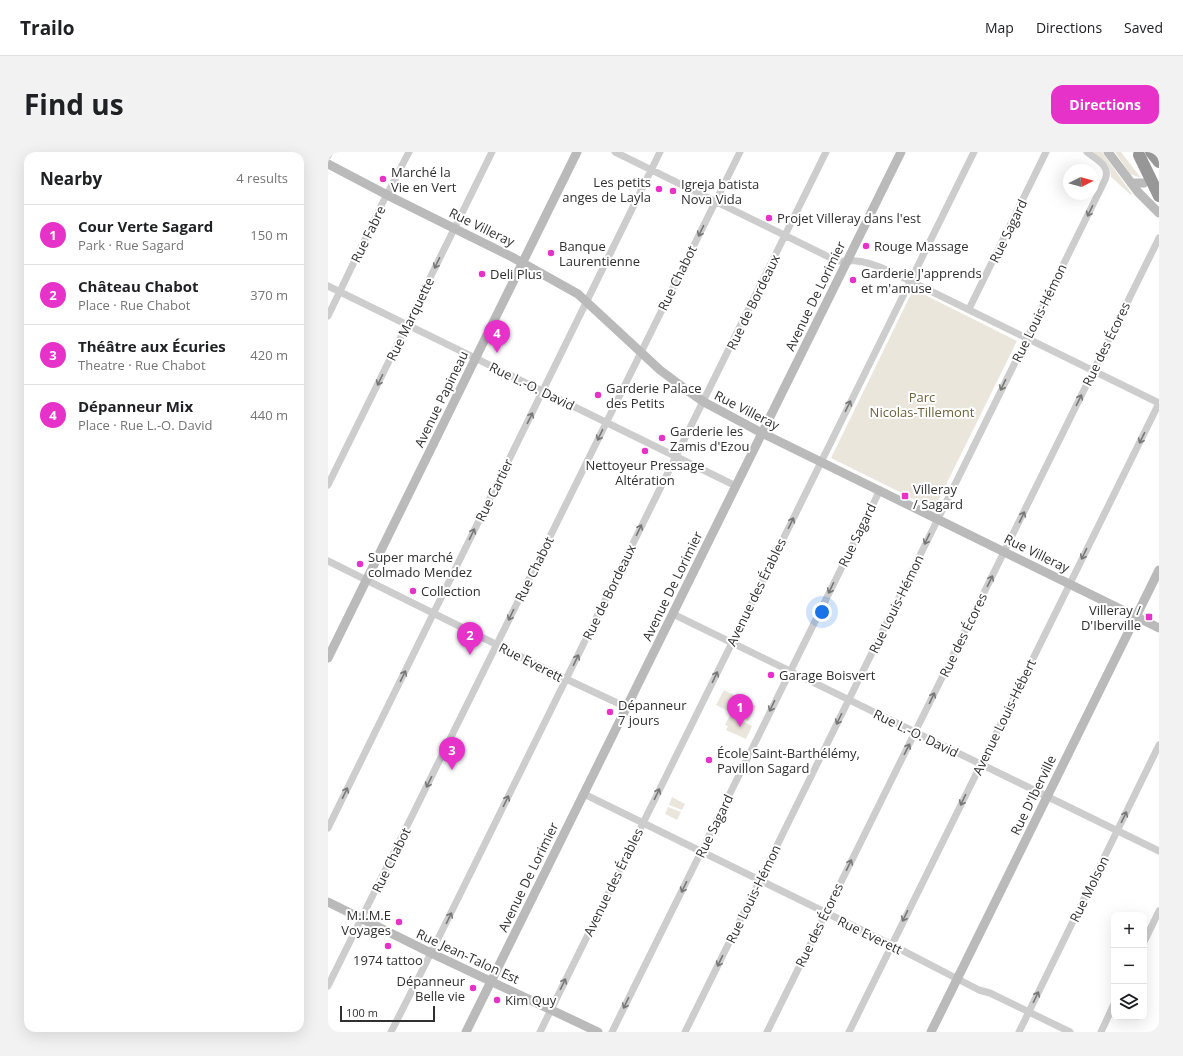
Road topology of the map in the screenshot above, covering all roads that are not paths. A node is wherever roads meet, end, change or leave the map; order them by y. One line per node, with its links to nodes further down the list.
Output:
1 (330, 152): 16 (street)
2 (409, 152): 23 (street, Rue Fabre)
3 (492, 152): 27 (street, Rue Marquette)
4 (577, 152): 31 (main road, Avenue Papineau)
5 (615, 152): 19 (street)
6 (660, 152): 19 (street, Rue Cartier)
7 (740, 152): 25 (street, Rue Chabot)
8 (826, 152): 28 (street, Rue de Bordeaux)
9 (901, 152): 30 (main road, Avenue De Lorimier)
10 (974, 152): 32 (street, Avenue des Érables)
11 (1046, 152): 36 (street, Rue Sagard)
12 (1087, 152): 39 (street, Rue Louis-Hémon, one-way to 39)
13 (1108, 152): 21 (main road)
14 (1151, 152): 17 (highway)
15 (1138, 153): 20 (highway, bridge); 24 (highway, bridge)
16 (328, 156)
17 (1159, 162)
18 (328, 164): 23 (main road, Rue Villeray)
19 (651, 170): 25 (street); 35 (street, Rue Cartier)
20 (1159, 182)
21 (1131, 183): 22 (main road); 26 (main road)
22 (1144, 183)
23 (387, 195): 27 (main road, Rue Villeray); 34 (street, Rue Fabre)
24 (1159, 196)
25 (715, 202): 28 (street); 40 (street, Rue Chabot, one-way to 40)
26 (1159, 213)
27 (454, 228): 31 (main road, Rue Villeray); 38 (street, Rue Marquette, one-way to 38)
28 (785, 236): 30 (street); 44 (street, Rue de Bordeaux)
29 (1159, 238): 42 (street, Rue des Écores)
30 (847, 261): 32 (street); 47 (main road, Avenue De Lorimier)
31 (523, 263): 35 (main road, Rue Villeray); 41 (main road, Avenue Papineau)
32 (910, 280): 36 (street); 49 (street, Avenue des Érables, one-way to 32)
33 (328, 286): 34 (street, Rue L.-O. David)
34 (340, 292): 37 (street, Rue Fabre); 38 (street, Rue L.-O. David)
35 (587, 302): 40 (main road, Rue Villeray); 43 (street, Rue Cartier)
36 (969, 309): 39 (street)
37 (328, 316)
38 (407, 325): 41 (street, Rue L.-O. David); 50 (street, Rue Marquette, one-way to 50)
39 (1027, 338): 42 (street); 53 (street, Rue Louis-Hémon, one-way to 53)
40 (641, 353): 44 (main road, Rue Villeray); 46 (street, Rue Chabot)
41 (476, 359): 43 (street, Rue L.-O. David); 57 (main road, Avenue Papineau)
42 (1093, 370): 45 (street); 54 (street, Rue des Écores, one-way to 42)
43 (542, 392): 46 (street, Rue L.-O. David); 59 (street, Rue Cartier, one-way to 43)
44 (704, 402): 47 (main road, Rue Villeray); 48 (street, Rue de Bordeaux)
45 (1159, 403): 58 (street, Avenue Louis-Hébert, one-way to 58)
46 (606, 423): 48 (street, Rue L.-O. David); 64 (street, Rue Chabot, one-way to 64)
47 (762, 432): 49 (main road, Rue Villeray); 51 (main road, Avenue De Lorimier)
48 (675, 457): 51 (street, Rue L.-O. David); 67 (street, Rue de Bordeaux, one-way to 48)
49 (821, 462): 52 (main road, Rue Villeray); 63 (street, Avenue des Érables, one-way to 49)
50 (328, 485)
51 (736, 486): 60 (main road, Avenue De Lorimier)
52 (880, 490): 53 (main road, Rue Villeray); 66 (street, Rue Sagard, one-way to 66)
53 (938, 518): 54 (main road, Rue Villeray); 68 (street, Rue Louis-Hémon, one-way to 68)
54 (1004, 552): 58 (main road, Rue Villeray); 70 (street, Rue des Écores, one-way to 54)
55 (328, 561): 57 (street, Rue Everett)
56 (1159, 570): 61 (main road, Rue D'Iberville)
57 (366, 580): 59 (street, Rue Everett); 65 (main road, Avenue Papineau)
58 (1070, 584): 61 (main road, Rue Villeray); 72 (street, Avenue Louis-Hébert)
59 (433, 614): 64 (street, Rue Everett); 76 (street, Rue Cartier, one-way to 59)
60 (673, 614): 63 (street, Rue L.-O. David); 69 (main road, Avenue De Lorimier)
61 (1136, 616): 62 (main road, Rue Villeray); 74 (main road, Rue D'Iberville)
62 (1159, 628)
63 (731, 643): 66 (street, Rue L.-O. David); 75 (street, Avenue des Érables, one-way to 63)
64 (497, 645): 67 (street, Rue Everett); 84 (street, Rue Chabot, one-way to 84)
65 (328, 658)
66 (789, 671): 68 (street, Rue L.-O. David); 79 (street, Rue Sagard, one-way to 79)
67 (566, 679): 69 (street, Rue Everett); 87 (street, Rue de Bordeaux, one-way to 67)
68 (848, 700): 70 (street, Rue L.-O. David); 80 (street, Rue Louis-Hémon, one-way to 80)
69 (626, 708): 73 (main road, Avenue De Lorimier)
70 (915, 733): 72 (street, Rue L.-O. David); 83 (street, Rue des Écores, one-way to 70)
71 (1159, 745): 77 (street, Rue Molson, one-way to 71)
72 (980, 765): 74 (street, Rue L.-O. David); 86 (street, Avenue Louis-Hébert, one-way to 86)
73 (584, 794): 75 (street, Rue Everett); 89 (main road, Avenue De Lorimier)
74 (1047, 797): 77 (street, Rue L.-O. David); 88 (main road, Rue D'Iberville)
75 (642, 823): 79 (street, Rue Everett); 91 (street, Avenue des Érables, one-way to 75)
76 (328, 828)
77 (1117, 831): 78 (street, Rue L.-O. David); 93 (street, Rue Molson, one-way to 77)
78 (1159, 851)
79 (701, 852): 80 (street, Rue Everett); 98 (street, Rue Sagard, one-way to 98)
80 (759, 881): 83 (street, Rue Everett); 99 (street, Rue Louis-Hémon, one-way to 99)
81 (328, 902): 84 (main road, Rue Jean-Talon Est)
82 (1159, 911): 85 (street)
83 (825, 913): 86 (street, Rue Everett); 100 (street, Rue des Écores)
84 (362, 919): 87 (main road, Rue Jean-Talon Est); 90 (street, Rue Chabot)
85 (1147, 936)
86 (892, 945): 88 (street, Rue Everett); 101 (street, Avenue Louis-Hébert)
87 (431, 953): 89 (main road, Rue Jean-Talon Est); 94 (street, Rue de Bordeaux)
88 (958, 979): 93 (street, Rue Everett); 102 (main road, Rue D'Iberville)
89 (492, 981): 91 (main road, Rue Jean-Talon Est); 95 (main road, Avenue De Lorimier)
90 (328, 986)
91 (551, 1009): 96 (street, Avenue des Érables); 97 (main road, Rue Jean-Talon Est)
92 (1111, 1010): 105 (street)
93 (1029, 1012): 103 (street, Rue Molson); 104 (street, Rue Everett)
94 (391, 1032)
95 (466, 1032)
96 (540, 1032)
97 (598, 1032)
98 (612, 1032)
99 (685, 1032)
100 (767, 1032)
101 (849, 1032)
102 (932, 1032)
103 (1020, 1032)
104 (1070, 1032)
105 (1101, 1032)

